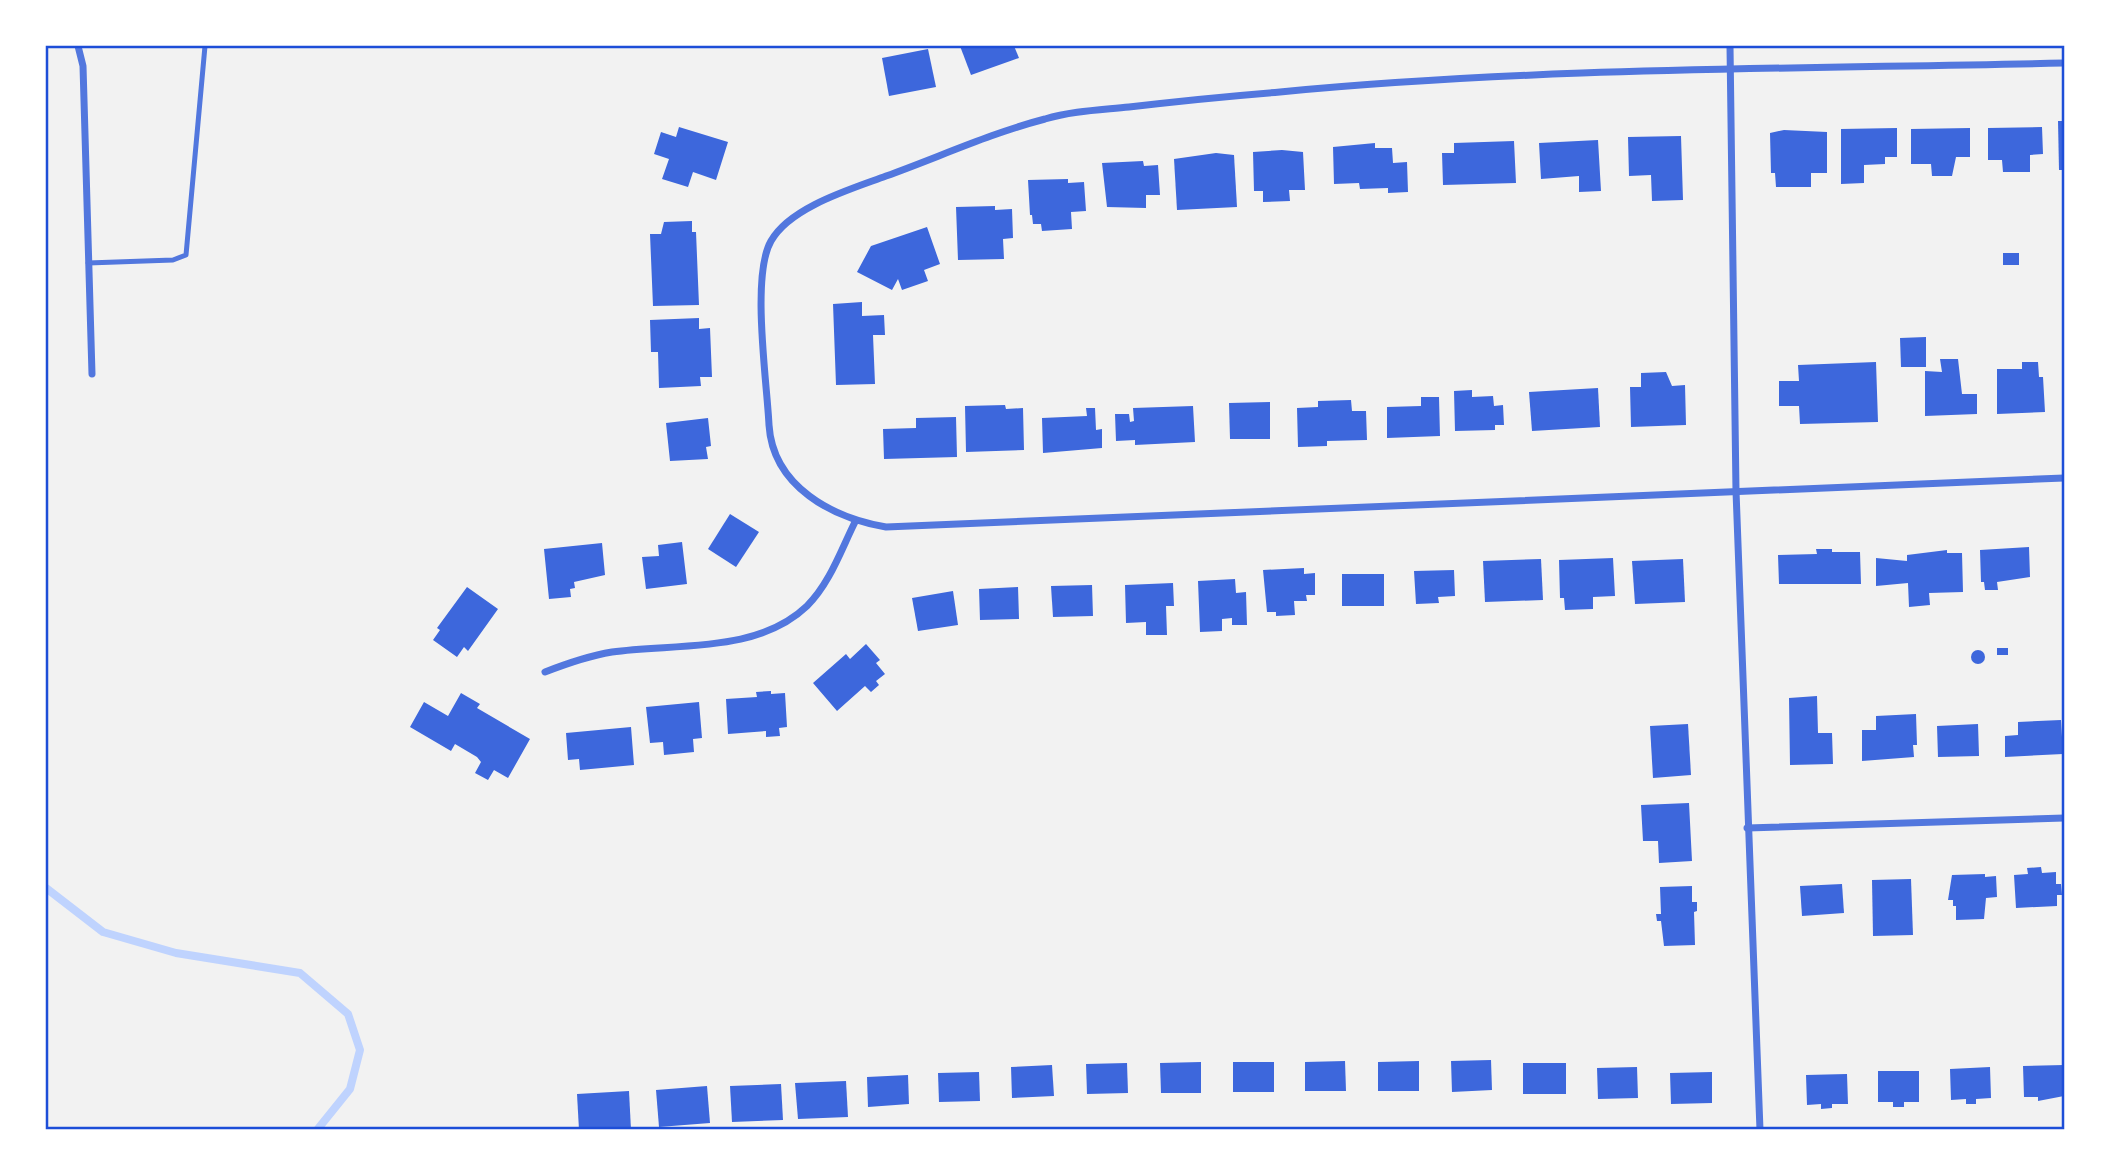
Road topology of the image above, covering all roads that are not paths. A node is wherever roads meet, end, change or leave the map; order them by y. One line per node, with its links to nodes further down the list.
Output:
1 (79, 46): 6 (street)
2 (205, 46): 6 (lane)
3 (1730, 46): 5 (street)
4 (2064, 63): 5 (street)
5 (1730, 70): 9 (street); 10 (street)
6 (88, 263): 7 (street)
7 (92, 373)
8 (2064, 478): 9 (street)
9 (1736, 491): 10 (street); 13 (street)
10 (855, 522): 11 (street)
11 (545, 672)
12 (2064, 818): 13 (street)
13 (1747, 828): 14 (street)
14 (1760, 1129)

